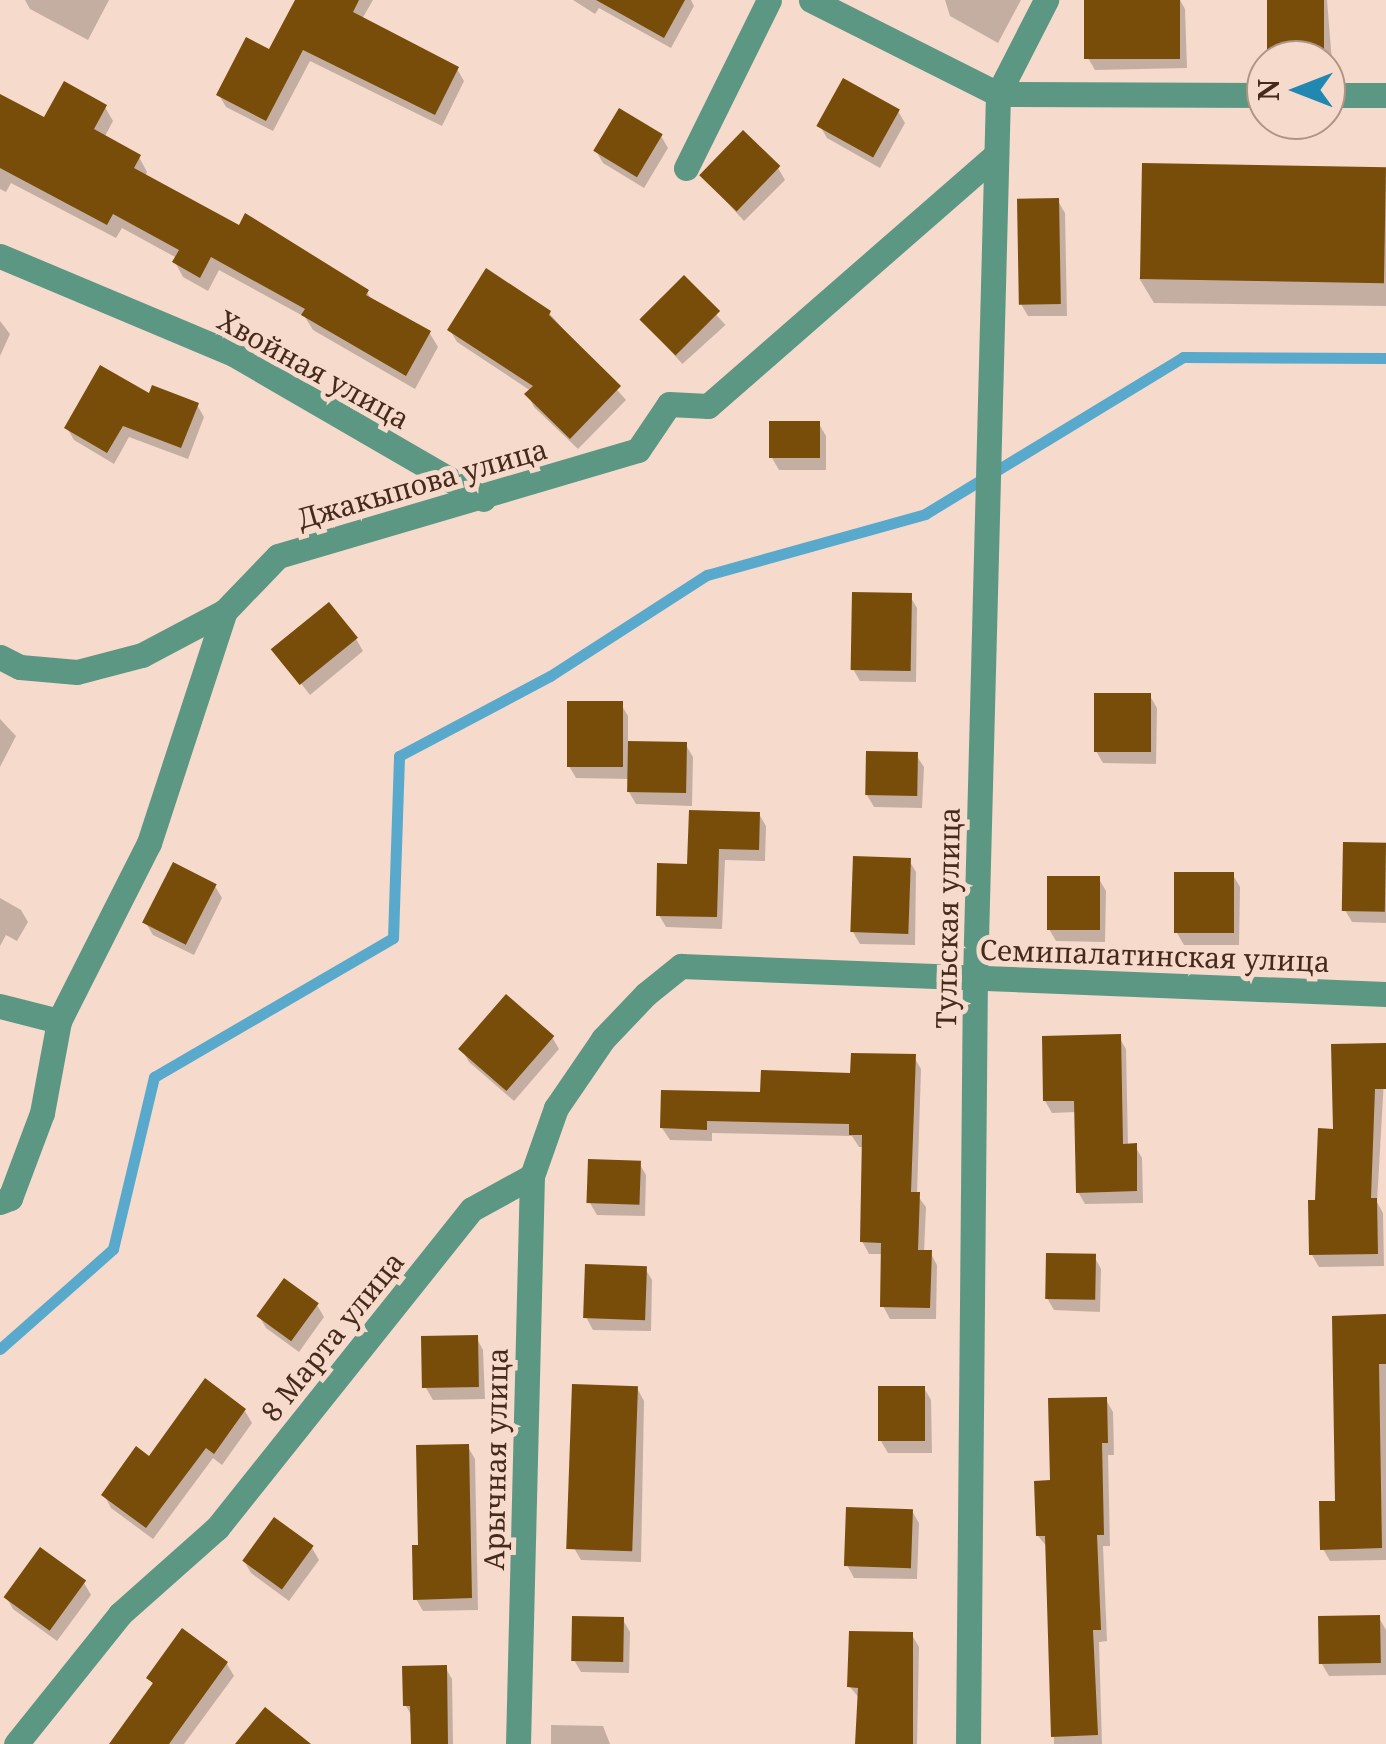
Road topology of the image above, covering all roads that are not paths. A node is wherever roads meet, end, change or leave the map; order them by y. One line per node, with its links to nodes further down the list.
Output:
1 (769, 0): 9 (street)
2 (811, 0): 4 (street)
3 (1046, 0): 4 (street)
4 (998, 94): 5 (street); 8 (street, Тульская улица)
5 (1246, 95)
6 (1346, 95): 7 (street)
7 (1386, 95)
8 (996, 154): 11 (street, Джакыпова улица); 14 (street, Тульская улица)
9 (686, 168)
10 (0, 256): 11 (street, Хвойная улица)
11 (483, 499): 12 (street, Джакыпова улица)
12 (225, 611): 13 (street); 17 (street, Джакыпова улица)
13 (0, 657)
14 (975, 978): 15 (street, Семипалатинская улица); 18 (street, Семипалатинская улица); 22 (street, Тульская улица)
15 (1386, 994)
16 (0, 1006): 17 (street)
17 (59, 1022): 19 (street, Джакыпова улица)
18 (532, 1176): 20 (street, 8 Марта улица); 21 (street, Арычная улица)
19 (0, 1202)
20 (16, 1744)
21 (518, 1744)
22 (968, 1744)

